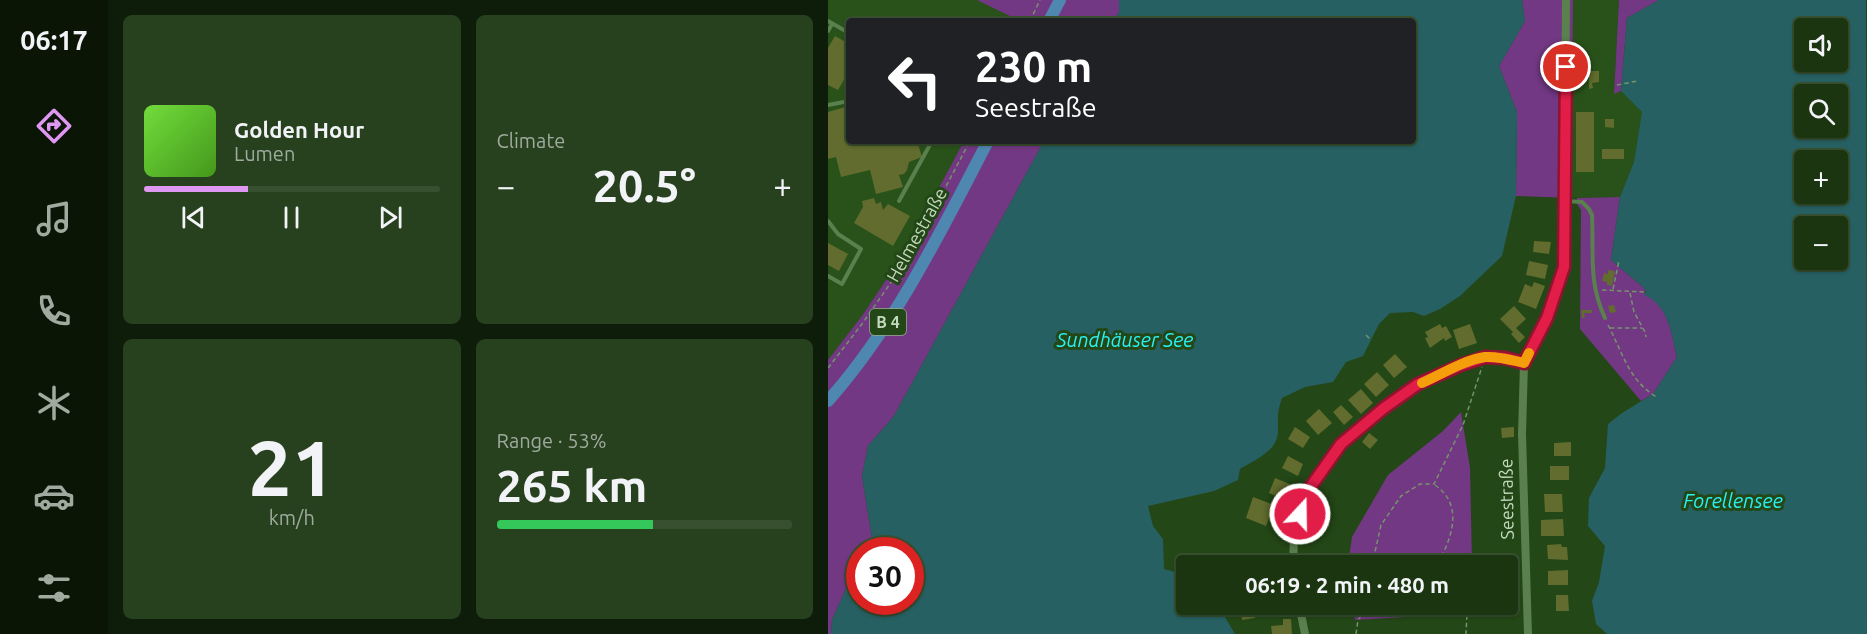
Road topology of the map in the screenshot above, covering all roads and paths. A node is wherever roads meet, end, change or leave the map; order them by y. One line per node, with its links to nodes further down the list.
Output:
1 (1040, 0): 4 (path)
2 (1060, 0): 5 (main road)
3 (1566, 0): 17 (street, Seestraße)
4 (1031, 18)
5 (1051, 18)
6 (830, 22): 7 (lane); 8 (lane)
7 (828, 31)
8 (846, 31)
9 (1637, 81): 10 (path)
10 (1617, 85)
11 (846, 102): 12 (lane)
12 (828, 105)
13 (930, 144): 16 (lane)
14 (968, 144): 33 (path)
15 (986, 144): 35 (main road, Helmestraße / B 4)
16 (899, 201)
17 (1565, 201): 21 (lane); 32 (street, Seestraße)
18 (828, 221): 20 (lane)
19 (1618, 262): 22 (path)
20 (828, 276)
21 (1595, 290): 22 (path); 25 (lane)
22 (1613, 290): 23 (path)
23 (1629, 292): 24 (path); 27 (path)
24 (1645, 292)
25 (1605, 318): 26 (path)
26 (1610, 328): 27 (path); 34 (path)
27 (1642, 328): 29 (path)
28 (1366, 335): 30 (path)
29 (1646, 337)
30 (1371, 340)
31 (1485, 357): 32 (street); 36 (path); 37 (street)
32 (1524, 363): 46 (street, Seestraße)
33 (828, 368)
34 (1654, 395)
35 (828, 401)
36 (1434, 484): 38 (path); 39 (path)
37 (1293, 555)
38 (1375, 555)
39 (1442, 555)
40 (1301, 615): 43 (street)
41 (1362, 615): 44 (path)
42 (1467, 615): 45 (path)
43 (1305, 634)
44 (1356, 634)
45 (1466, 634)
46 (1528, 634)

